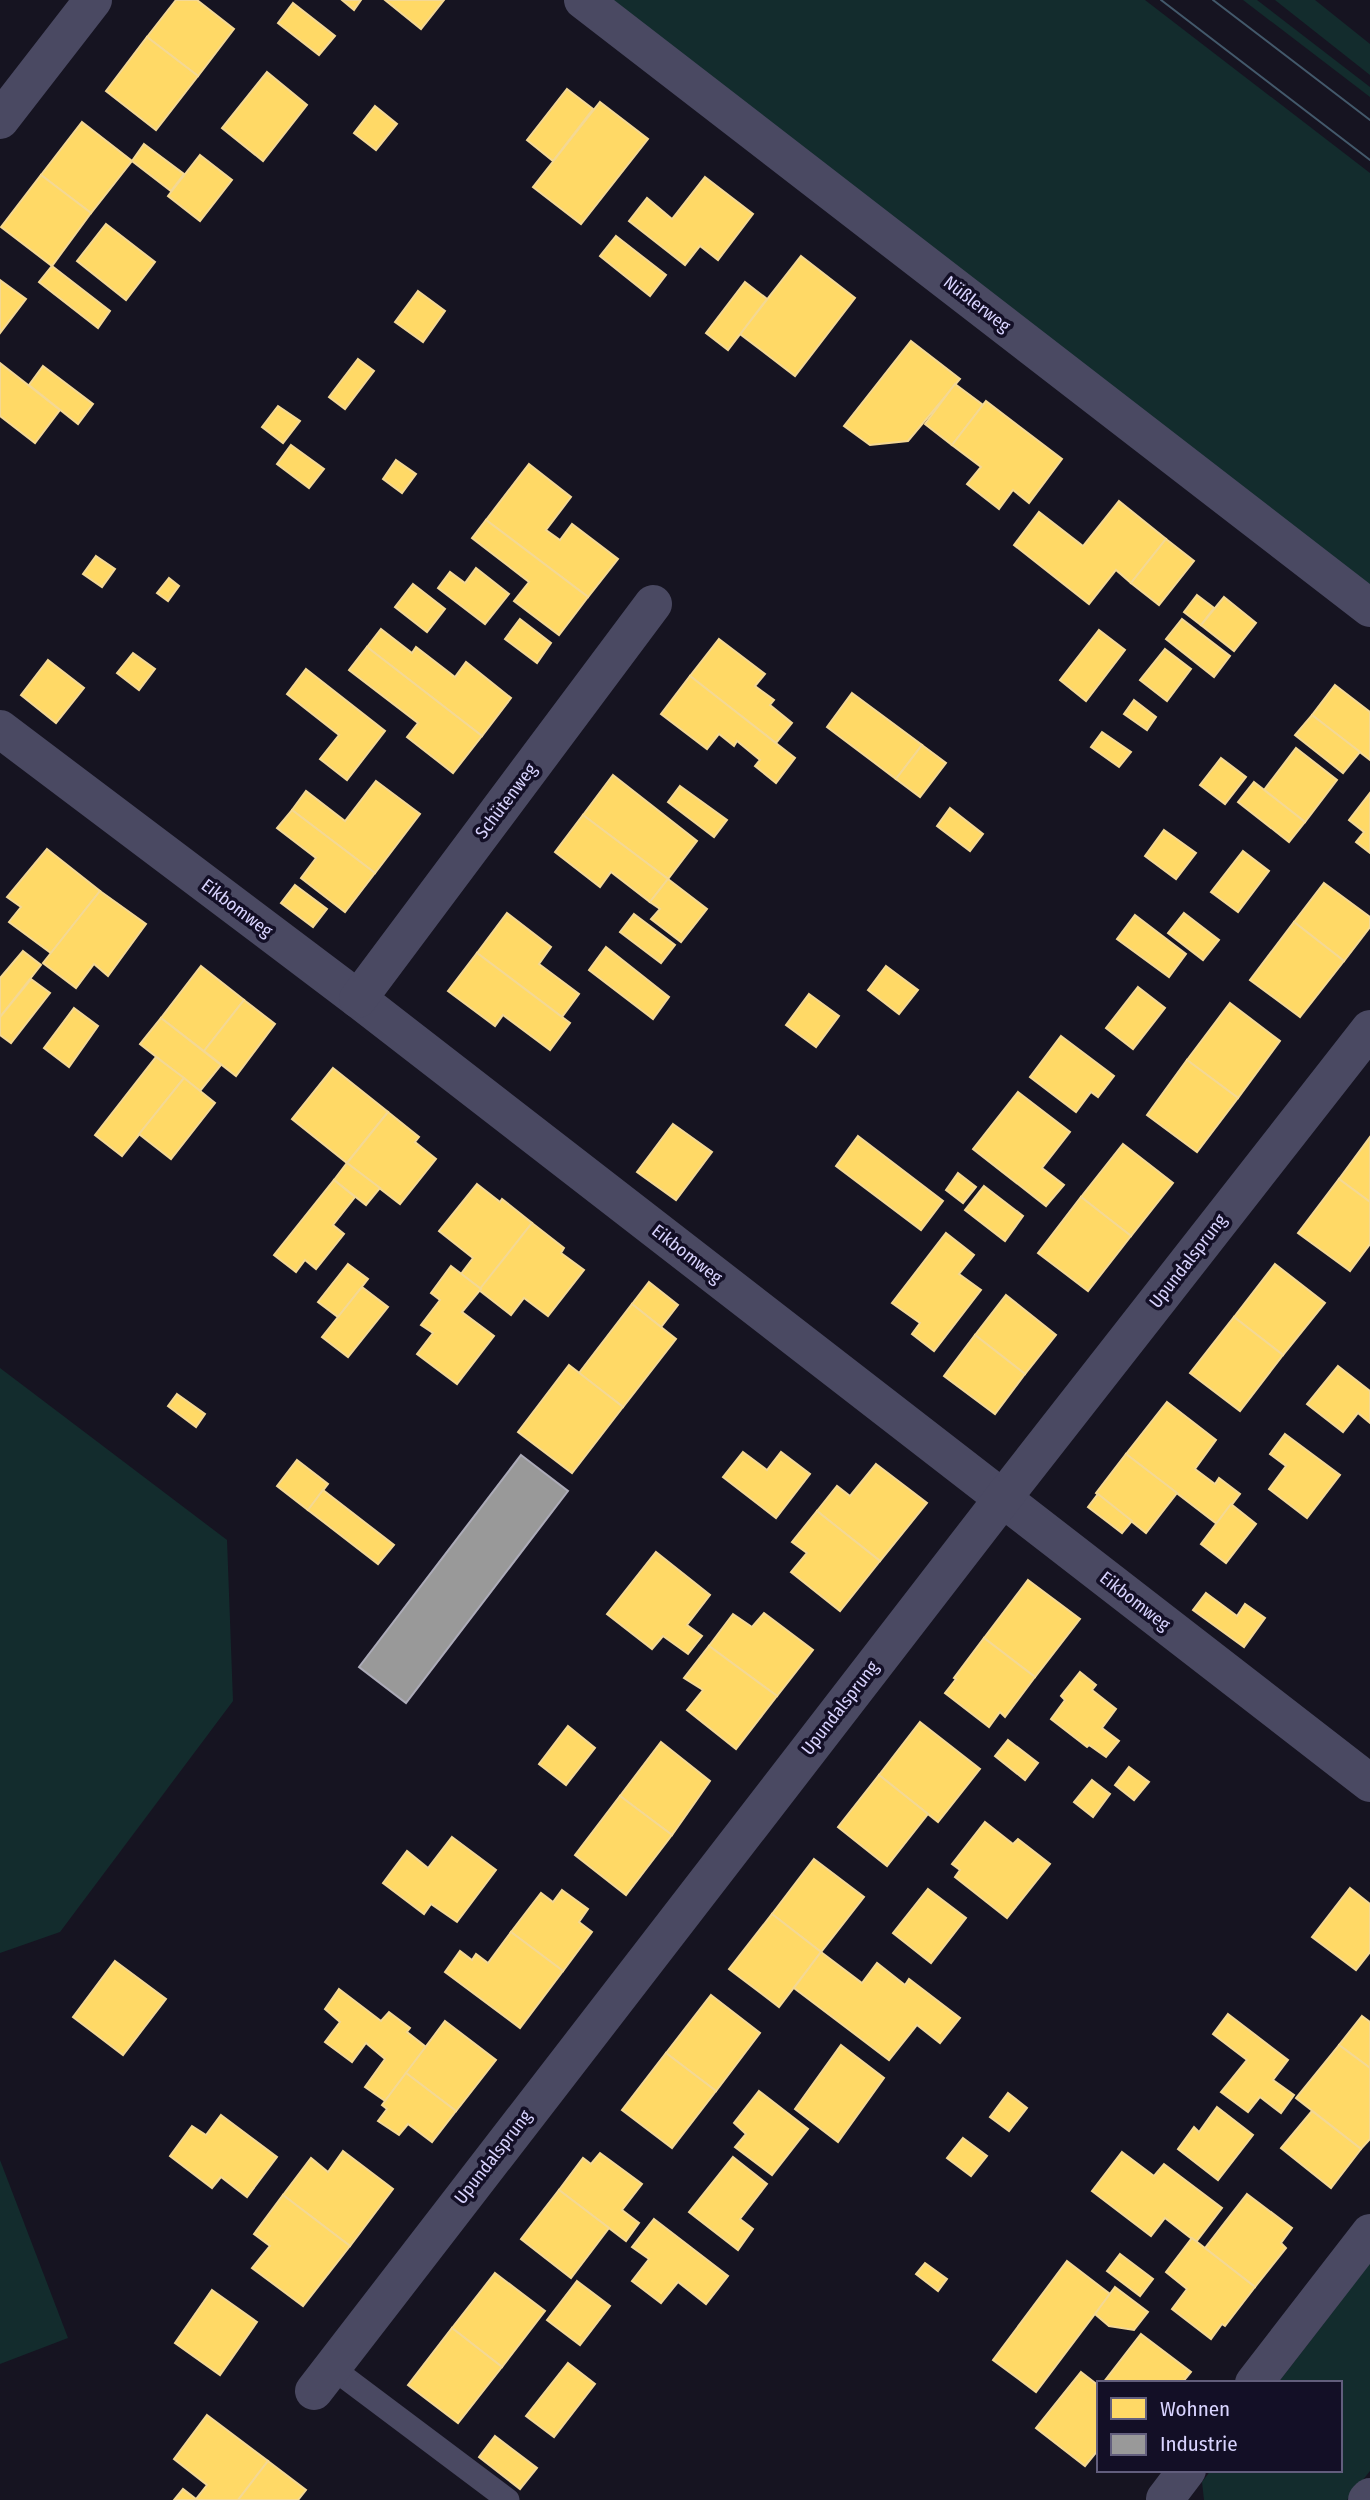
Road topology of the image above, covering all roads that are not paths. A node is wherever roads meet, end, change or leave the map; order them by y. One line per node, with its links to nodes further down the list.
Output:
1 (93, 0): 3 (street)
2 (583, 0): 5 (street, Nüßlerweg)
3 (0, 120)
4 (653, 604): 7 (street, Schütenweg)
5 (1370, 608)
6 (0, 729): 7 (street, Eikbomweg)
7 (358, 999): 9 (street, Eikbomweg)
8 (1370, 1029): 9 (street, Upundalsprung)
9 (1003, 1498): 10 (street, Eikbomweg); 12 (street, Upundalsprung)
10 (1370, 1783)
11 (1370, 2233): 13 (street)
12 (322, 2379): 15 (lane)
13 (1256, 2381)
14 (1185, 2472): 16 (street)
15 (508, 2500)
16 (1167, 2500)

